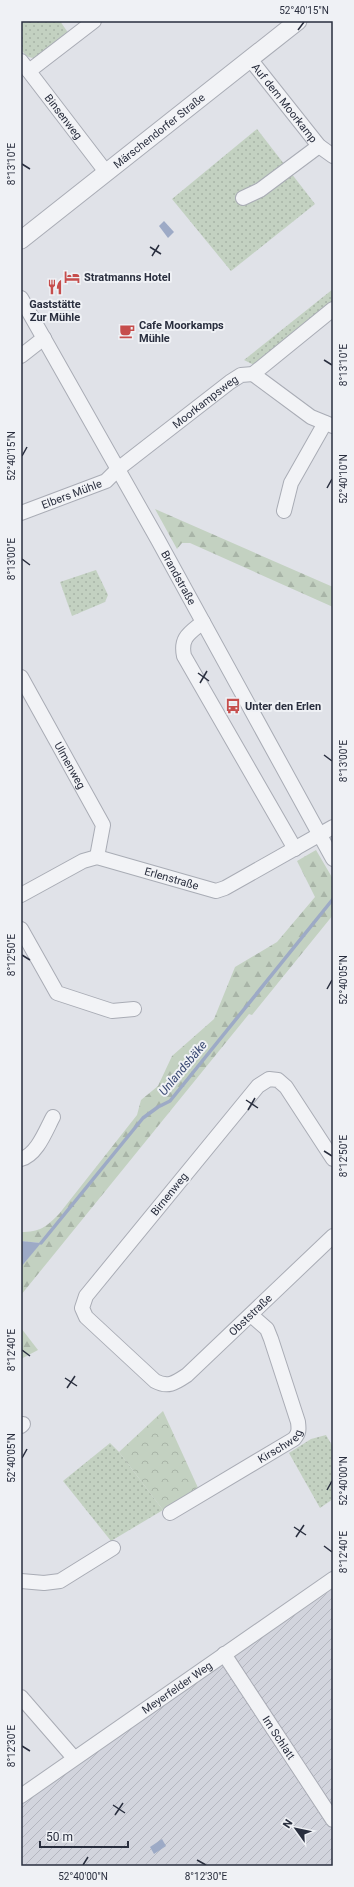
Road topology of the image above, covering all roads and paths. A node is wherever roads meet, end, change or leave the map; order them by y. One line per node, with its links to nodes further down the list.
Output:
1 (94, 21): 4 (street)
2 (298, 21): 3 (street, Märschendorfer Straße)
3 (250, 59): 5 (street, Auf dem Moorkamp); 6 (street, Märschendorfer Straße)
4 (25, 66): 6 (street, Binsenweg)
5 (329, 151): 7 (street, Auf dem Moorkamp)
6 (106, 172): 8 (street, Märschendorfer Straße)
7 (243, 198)
8 (21, 240)
9 (21, 298): 11 (street, Brandstraße)
10 (333, 310): 13 (street, Moorkampsweg)
11 (44, 338): 12 (street); 15 (street, Brandstraße)
12 (21, 356)
13 (253, 374): 14 (street); 15 (street, Moorkampsweg)
14 (329, 425): 16 (street)
15 (118, 469): 17 (street, Elbers Mühle); 18 (street, Brandstraße)
16 (284, 511)
17 (21, 513)
18 (203, 622): 21 (street, Brandstraße); 22 (street)
19 (21, 677): 23 (street, Ulmenweg)
20 (333, 828): 21 (street, Erlenstraße)
21 (320, 835): 22 (street, Erlenstraße); 24 (street, Brandstraße)
22 (295, 849): 23 (street, Erlenstraße)
23 (97, 857): 25 (street)
24 (333, 859)
25 (21, 895)
26 (21, 929): 27 (street)
27 (134, 1009)
28 (53, 1117): 29 (street)
29 (21, 1159)
30 (333, 1159): 33 (street, Birnenweg)
31 (333, 1236): 32 (street, Obststraße)
32 (251, 1315): 33 (street, Obststraße); 34 (street, Kirschweg)
33 (163, 1385)
34 (170, 1513)
35 (113, 1548): 37 (street)
36 (333, 1578): 38 (street, Meyerfelder Weg)
37 (21, 1581)
38 (224, 1654): 40 (street, Meyerfelder Weg); 42 (street, Im Schlatt)
39 (21, 1697): 40 (street)
40 (74, 1758): 41 (street, Meyerfelder Weg)
41 (21, 1796)
42 (333, 1820)

